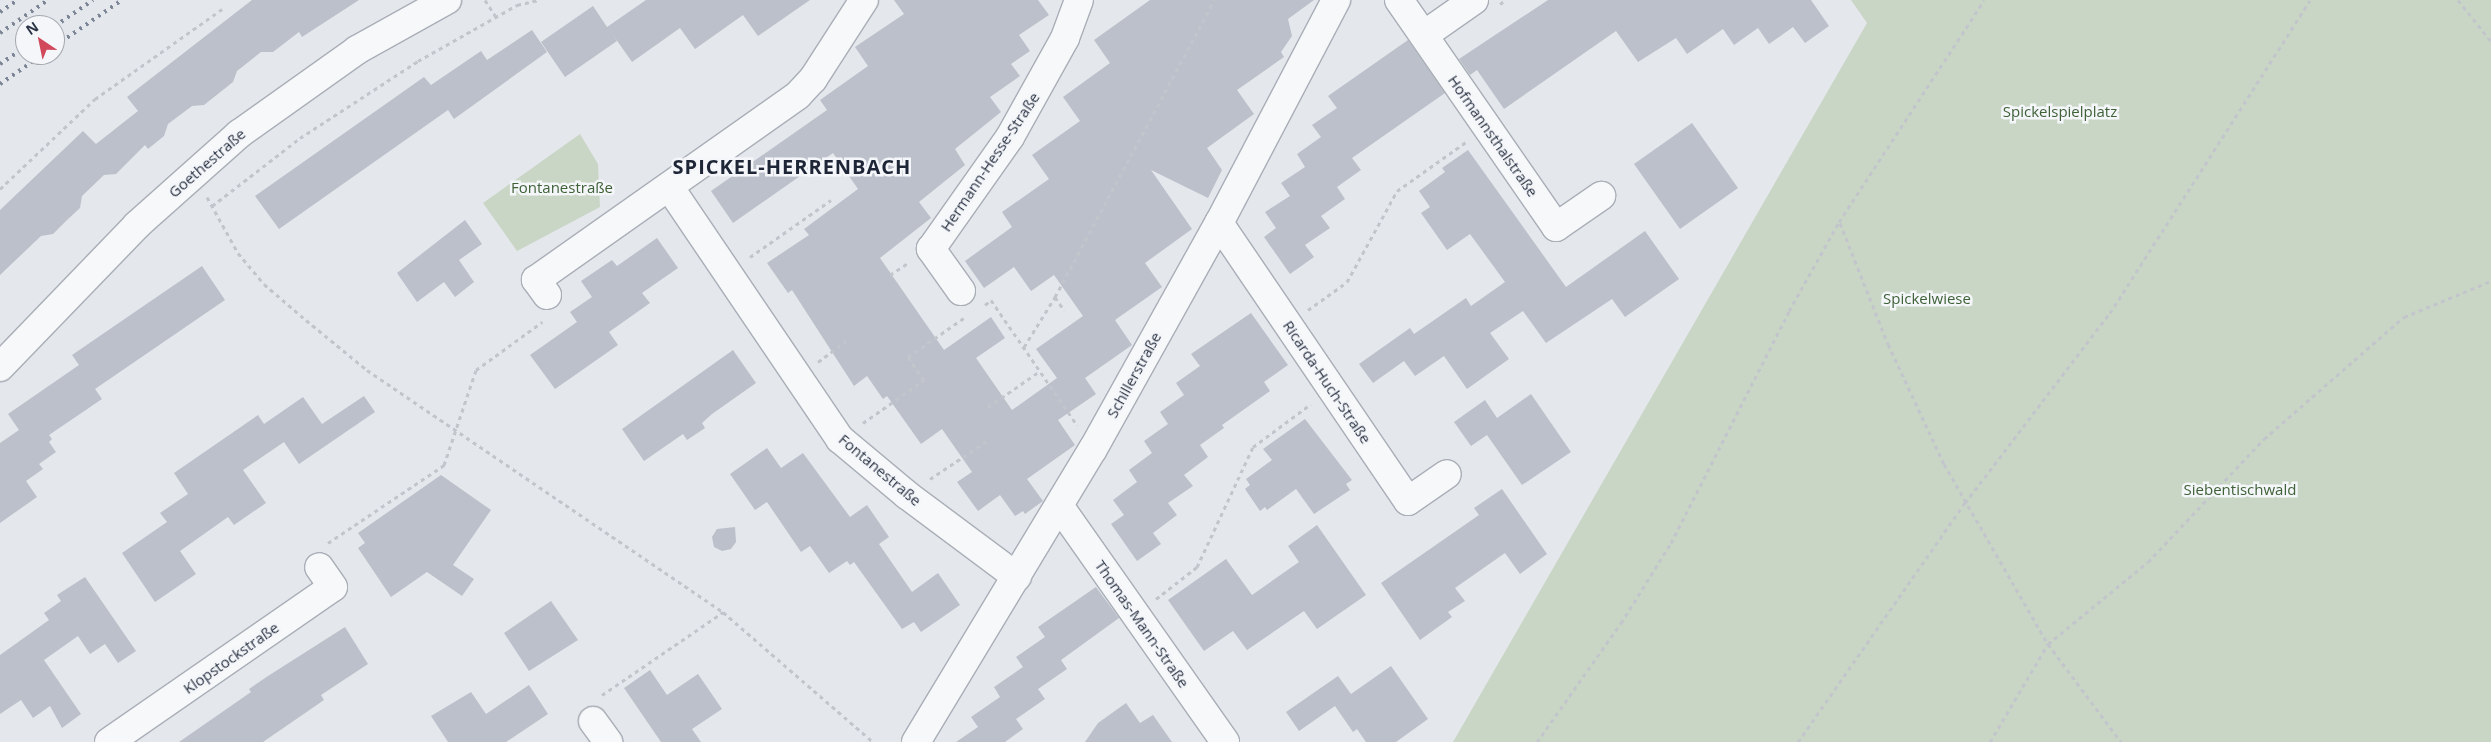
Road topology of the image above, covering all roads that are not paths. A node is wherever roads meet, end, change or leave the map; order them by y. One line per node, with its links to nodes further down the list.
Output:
1 (447, 0): 13 (street, Goethestraße)
2 (864, 0): 8 (street)
3 (1079, 0): 11 (street, Hermann-Hesse-Straße)
4 (1336, 0): 10 (street, Schillerstraße)
5 (1399, 0): 7 (street, Hofmannsthalstraße)
6 (1474, 0): 7 (street)
7 (1424, 35): 9 (street, Hofmannsthalstraße)
8 (670, 188): 12 (street); 17 (street, Fontanestraße)
9 (1601, 196)
10 (1219, 224): 14 (street, Ricarda-Huch-Straße); 15 (street, Schillerstraße)
11 (961, 291)
12 (547, 296)
13 (0, 367)
14 (1447, 474)
15 (1060, 506): 17 (street, Schillerstraße); 20 (street, Thomas-Mann-Straße)
16 (319, 567): 18 (street, Klopstockstraße)
17 (1017, 577): 19 (street, Schillerstraße)
18 (109, 742)
19 (916, 742)
20 (1225, 742)

